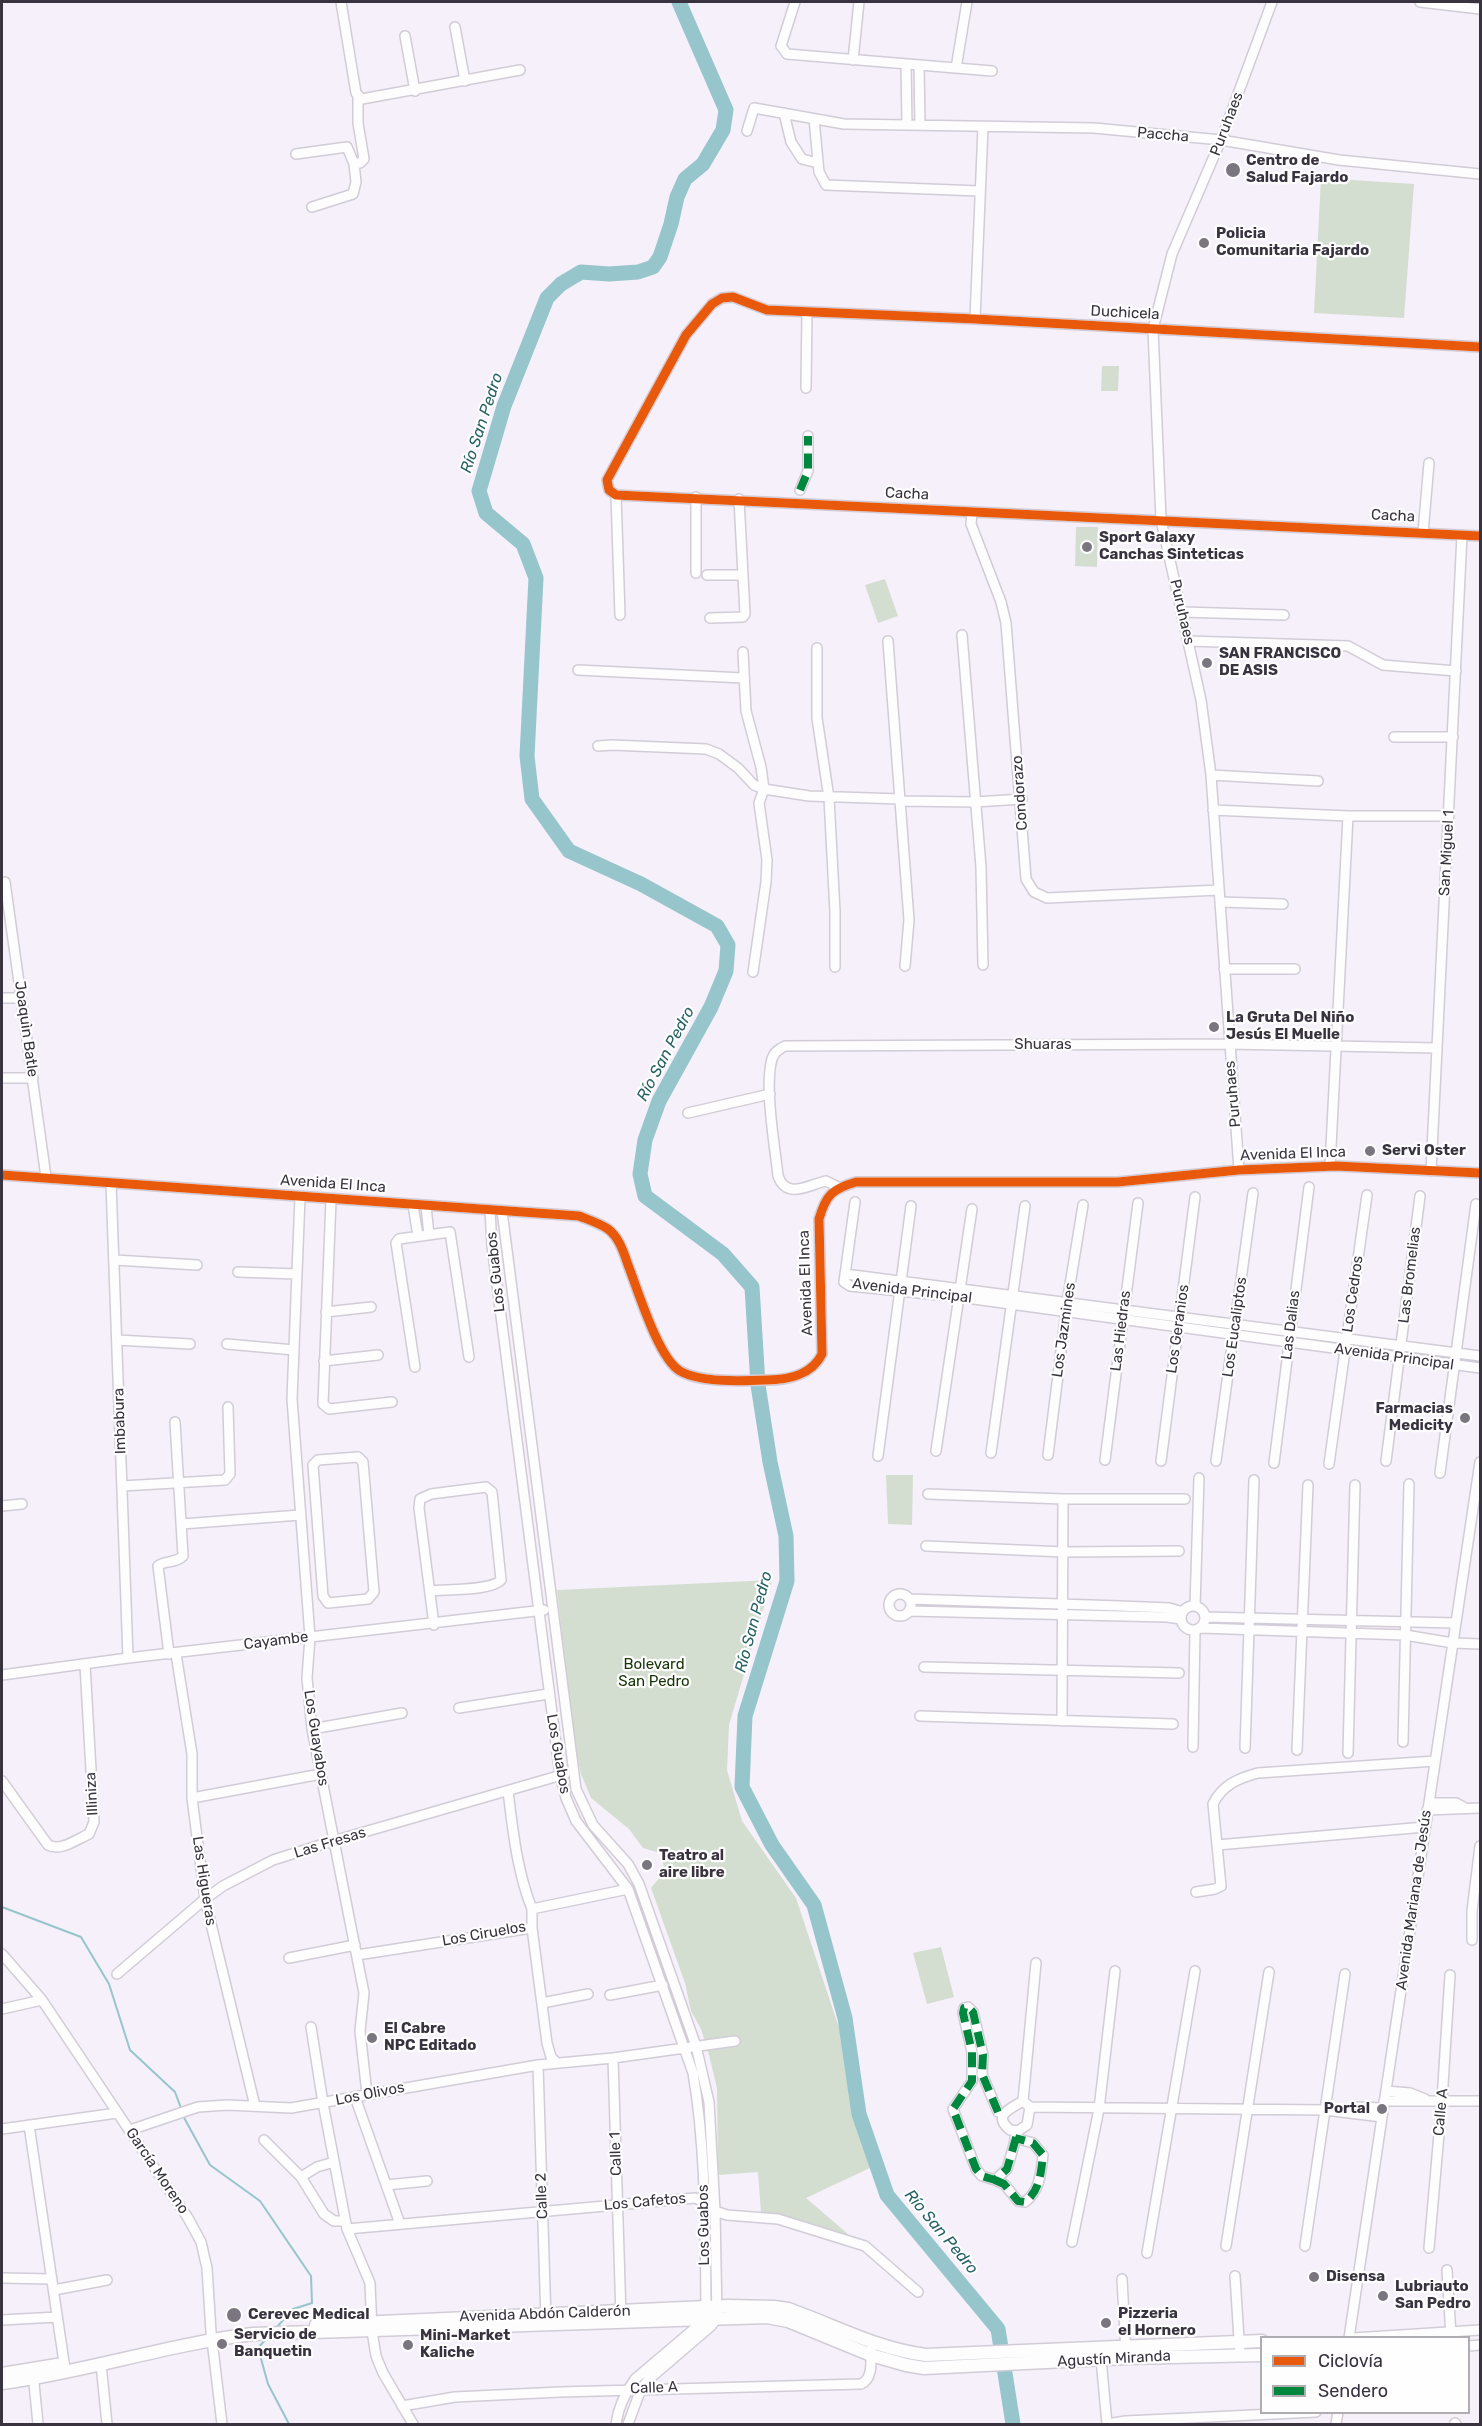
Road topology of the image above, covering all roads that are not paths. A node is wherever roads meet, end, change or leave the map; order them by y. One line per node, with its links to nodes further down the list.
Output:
1 (341, 2): 18 (street)
2 (795, 2): 10 (street)
3 (860, 2): 10 (street)
4 (968, 2): 13 (street)
5 (1272, 2): 25 (street, Puruhaes)
6 (1420, 2): 7 (street)
7 (1480, 9)
8 (455, 27): 16 (street)
9 (405, 36): 17 (street)
10 (853, 60): 11 (street)
11 (906, 64): 12 (street); 21 (street)
12 (920, 65): 13 (street); 22 (street)
13 (956, 68): 15 (street)
14 (520, 70): 16 (street)
15 (992, 71)
16 (465, 81): 17 (street)
17 (415, 91): 18 (street)
18 (358, 97): 28 (street)
19 (784, 113): 20 (street, Paccha); 24 (street, Paccha); 27 (street)
20 (814, 118): 21 (street, Paccha); 27 (street)
21 (907, 126): 22 (street, Paccha)
22 (920, 126): 23 (street, Paccha)
23 (983, 127): 25 (street, Paccha); 30 (street)
24 (747, 131)
25 (1221, 140): 29 (street, Paccha); 34 (street, Puruhaes)
26 (296, 154): 28 (street)
27 (818, 163): 30 (street)
28 (354, 164): 31 (street)
29 (1480, 174)
30 (979, 191): 33 (street)
31 (312, 207)
32 (807, 312): 33 (street, Duchicela); 36 (street); 39 (street, Duchicela)
33 (975, 319): 34 (street, Duchicela)
34 (1153, 329): 35 (street, Duchicela); 44 (street, Puruhaes)
35 (1480, 347)
36 (806, 388)
37 (808, 436): 40 (street)
38 (1429, 462): 45 (street)
39 (616, 495): 41 (street, Cacha); 52 (street)
40 (798, 496): 42 (street, Cacha); 43 (street, Cacha)
41 (696, 497): 42 (street, Cacha); 48 (street)
42 (739, 499): 50 (street)
43 (972, 513): 44 (street, Cacha); 70 (street, Condorazo)
44 (1161, 520): 45 (street, Cacha); 51 (street, Puruhaes)
45 (1423, 533): 46 (street, Cacha)
46 (1462, 535): 47 (street, Cacha); 61 (street, San Miguel 1)
47 (1480, 536)
48 (696, 573)
49 (707, 575): 50 (street)
50 (741, 575): 54 (street)
51 (1182, 612): 53 (street); 57 (street, Puruhaes)
52 (620, 615)
53 (1284, 615)
54 (710, 618)
55 (962, 634): 72 (street)
56 (888, 641): 71 (street)
57 (1188, 641): 61 (street); 66 (street, Puruhaes)
58 (817, 648): 69 (street)
59 (743, 652): 62 (street)
60 (578, 670): 62 (street)
61 (1456, 671): 64 (street, San Miguel 1)
62 (743, 678): 68 (street)
63 (1394, 737): 64 (street)
64 (1453, 737): 75 (street, San Miguel 1)
65 (598, 747): 68 (street)
66 (1211, 775): 67 (street); 73 (street, Puruhaes)
67 (1318, 781)
68 (764, 789): 69 (street); 87 (street)
69 (829, 798): 71 (street); 83 (street)
70 (1022, 799): 72 (street); 77 (street, Condorazo)
71 (901, 801): 72 (street); 84 (street)
72 (975, 802): 82 (street)
73 (1213, 810): 74 (street); 77 (street, Puruhaes)
74 (1348, 816): 75 (street); 91 (street)
75 (1449, 816): 92 (street, San Miguel 1)
76 (5, 882): 81 (street, Joaquìn Batle)
77 (1219, 890): 78 (street, Puruhaes)
78 (1220, 903): 79 (street); 85 (street, Puruhaes)
79 (1283, 904)
80 (2, 937): 81 (street)
81 (13, 938): 88 (street, Joaquìn Batle)
82 (984, 965)
83 (835, 966)
84 (905, 966)
85 (1224, 969): 86 (street); 90 (street, Puruhaes)
86 (1295, 969)
87 (753, 972)
88 (21, 998): 89 (street); 94 (street, Joaquìn Batle)
89 (2, 999)
90 (1229, 1044): 91 (street, Shuaras); 95 (street, Shuaras); 98 (street, Puruhaes)
91 (1335, 1046): 92 (street, Shuaras); 97 (street)
92 (1437, 1048): 99 (street, San Miguel 1)
93 (2, 1078): 94 (street)
94 (33, 1078): 102 (street, Joaquìn Batle)
95 (770, 1094): 96 (street); 105 (street, Shuaras)
96 (687, 1113)
97 (1330, 1166): 98 (street, Avenida El Inca); 99 (street, Avenida El Inca)
98 (1239, 1170): 105 (street, Avenida El Inca)
99 (1431, 1171): 100 (street, Avenida El Inca)
100 (1480, 1173)
101 (2, 1175): 102 (street, Avenida El Inca)
102 (46, 1177): 103 (street, Avenida El Inca)
103 (111, 1183): 109 (street, Avenida El Inca); 125 (street, Imbabura)
104 (1309, 1187): 138 (street, Las Dalias)
105 (840, 1188): 122 (street, Avenida El Inca)
106 (1252, 1193): 137 (street, Los Eucaliptos)
107 (1366, 1195): 140 (street, Los Cedros)
108 (1420, 1196): 145 (street, Las Bromelias)
109 (300, 1197): 111 (street, Avenida El Inca); 128 (street, Los Guayabos)
110 (1196, 1197): 136 (street, Los Geranios)
111 (331, 1200): 115 (street, Avenida El Inca); 134 (street)
112 (855, 1202): 129 (street, Avenida Principal)
113 (1138, 1203): 135 (street, Las Hiedras)
114 (1476, 1204): 148 (street)
115 (414, 1205): 117 (street, Avenida El Inca); 124 (street)
116 (1083, 1205): 133 (street, Los Jazmines)
117 (426, 1206): 121 (street, Avenida El Inca); 123 (street)
118 (911, 1206): 129 (street)
119 (1025, 1206): 131 (street)
120 (972, 1209): 130 (street)
121 (490, 1210): 122 (street, Avenida El Inca); 199 (street, Los Guabos)
122 (502, 1211): 198 (street, Los Guabos)
123 (429, 1235): 124 (street); 151 (street)
124 (418, 1236): 155 (street)
125 (114, 1260): 126 (street); 141 (street, Imbabura)
126 (197, 1265)
127 (238, 1272): 128 (street)
128 (297, 1274): 146 (street, Los Guayabos)
129 (901, 1286): 130 (street, Avenida Principal); 163 (street)
130 (959, 1293): 131 (street, Avenida Principal); 160 (street)
131 (1012, 1300): 133 (street, Avenida Principal); 161 (street)
132 (371, 1307): 134 (street)
133 (1066, 1307): 135 (street, Avenida Principal); 162 (street, Los Jazmines)
134 (326, 1312): 153 (street)
135 (1124, 1315): 136 (street, Avenida Principal); 164 (street, Las Hiedras)
136 (1179, 1322): 137 (street, Avenida Principal); 139 (street, Avenida Principal); 165 (street, Los Geranios)
137 (1235, 1324): 138 (street, Avenida Principal); 139 (street, Los Eucaliptos)
138 (1291, 1332): 140 (street, Avenida Principal); 142 (street, Las Dalias)
139 (1234, 1335): 142 (street, Avenida Principal); 166 (street, Los Eucaliptos)
140 (1347, 1339): 145 (street, Avenida Principal); 147 (street, Los Cedros)
141 (117, 1340): 143 (street); 178 (street, Imbabura)
142 (1289, 1343): 147 (street, Avenida Principal); 169 (street, Las Dalias)
143 (190, 1344)
144 (227, 1344): 146 (street)
145 (1401, 1346): 148 (street, Avenida Principal); 152 (street, Las Bromelias)
146 (294, 1350): 185 (street, Los Guayabos)
147 (1345, 1350): 152 (street, Avenida Principal); 170 (street, Los Cedros)
148 (1456, 1353): 150 (street, Avenida Principal); 154 (street)
149 (378, 1354): 153 (street)
150 (1480, 1356)
151 (469, 1357)
152 (1399, 1358): 154 (street, Avenida Principal); 167 (street, Las Bromelias)
153 (324, 1361): 157 (street)
154 (1454, 1365): 156 (street, Avenida Principal); 171 (street)
155 (415, 1367)
156 (1480, 1368)
157 (392, 1402)
158 (228, 1407): 174 (street)
159 (175, 1422): 174 (street)
160 (936, 1451)
161 (991, 1453)
162 (1048, 1455)
163 (878, 1456)
164 (1105, 1460)
165 (1161, 1461)
166 (1216, 1461)
167 (1386, 1461)
168 (1480, 1462): 184 (street, Avenida Mariana de Jesús)
169 (1274, 1463)
170 (1329, 1464)
171 (1440, 1473)
172 (1199, 1478): 197 (street)
173 (1254, 1480): 206 (street)
174 (179, 1484): 178 (street); 186 (street)
175 (1409, 1484): 209 (street)
176 (1308, 1485): 207 (street)
177 (1355, 1485): 208 (street)
178 (122, 1486): 221 (street, Imbabura)
179 (928, 1494): 180 (street)
180 (1063, 1499): 181 (street); 191 (street)
181 (1185, 1499)
182 (22, 1504): 183 (street)
183 (2, 1506)
184 (1477, 1507): 210 (street, Avenida Mariana de Jesús)
185 (300, 1515): 186 (street); 188 (street, Los Guayabos)
186 (182, 1524): 220 (street, Las Higueras)
187 (317, 1527): 187 (street); 188 (street)
188 (301, 1529): 217 (street, Los Guayabos)
189 (926, 1546): 191 (street)
190 (1179, 1551): 191 (street)
191 (1064, 1552): 195 (street)
192 (430, 1591): 192 (street); 211 (street)
193 (909, 1599): 194 (street); 200 (street); 200 (street)
194 (993, 1602): 195 (street); 201 (street)
195 (1061, 1603): 196 (street); 202 (street)
196 (1120, 1605): 203 (street); 204 (street)
197 (1195, 1606): 204 (street); 205 (street)
198 (552, 1610): 199 (street, Cayambe); 240 (street, Los Guabos)
199 (539, 1611): 211 (street, Cayambe); 227 (street, Los Guabos)
200 (909, 1611): 201 (street)
201 (993, 1613): 202 (street)
202 (1061, 1614): 203 (street); 224 (street)
203 (1118, 1616): 204 (street)
204 (1182, 1616): 212 (street)
205 (1205, 1617): 206 (street); 212 (street)
206 (1249, 1618): 207 (street); 213 (street)
207 (1302, 1619): 208 (street); 214 (street)
208 (1351, 1621): 209 (street); 215 (street)
209 (1405, 1622): 210 (street); 216 (street)
210 (1456, 1623): 218 (street, Avenida Mariana de Jesús)
211 (434, 1624): 217 (street, Cayambe)
212 (1198, 1629): 213 (street); 235 (street)
213 (1249, 1630): 214 (street); 236 (street)
214 (1301, 1632): 215 (street); 237 (street)
215 (1351, 1633): 216 (street); 238 (street)
216 (1405, 1635): 218 (street); 234 (street)
217 (310, 1637): 220 (street, Cayambe); 233 (street, Los Guayabos)
218 (1453, 1643): 219 (street); 239 (street, Avenida Mariana de Jesús)
219 (1480, 1644)
220 (172, 1654): 221 (street, Cayambe); 245 (street, Las Higueras)
221 (128, 1659): 222 (street, Cayambe)
222 (85, 1665): 226 (street, Cayambe); 243 (street, Illiniza)
223 (924, 1667): 224 (street)
224 (1061, 1670): 225 (street); 231 (street)
225 (1179, 1673)
226 (2, 1676)
227 (548, 1694): 228 (street); 242 (street, Los Guabos)
228 (459, 1708)
229 (402, 1713): 233 (street)
230 (920, 1716): 231 (street)
231 (1062, 1721): 232 (street)
232 (1173, 1724)
233 (312, 1729): 241 (street, Los Guayabos)
234 (1403, 1743)
235 (1193, 1746)
236 (1245, 1748)
237 (1296, 1750)
238 (1348, 1753)
239 (1435, 1761): 246 (street, Avenida Mariana de Jesús); 250 (street)
240 (573, 1772): 242 (street, Las Fresas); 276 (street, Los Guabos)
241 (321, 1774): 245 (street); 249 (street, Los Guayabos)
242 (560, 1775): 244 (street, Las Fresas); 252 (street, Los Guabos)
243 (2, 1781)
244 (508, 1791): 249 (street, Las Fresas); 255 (street)
245 (192, 1797): 254 (street, Las Higueras)
246 (1428, 1806): 247 (street); 248 (street, Avenida Mariana de Jesús)
247 (1480, 1808)
248 (1425, 1827): 250 (street); 281 (street, Avenida Mariana de Jesús)
249 (333, 1840): 254 (street, Las Fresas); 258 (street, Los Guayabos)
250 (1216, 1845): 253 (street)
251 (1480, 1846): 257 (street)
252 (628, 1889): 255 (street, Los Ciruelos); 268 (street, Los Guabos)
253 (1196, 1892)
254 (205, 1899): 265 (street, Las Fresas); 289 (street, Las Higueras)
255 (532, 1909): 256 (street, Los Ciruelos)
256 (532, 1928): 258 (street, Los Ciruelos); 272 (street)
257 (1472, 1940)
258 (356, 1950): 260 (street, Los Ciruelos); 282 (street, Los Guayabos)
259 (2, 1954): 271 (street, García Moreno)
260 (289, 1958)
261 (1036, 1963): 288 (street)
262 (1115, 1971): 291 (street)
263 (1195, 1971): 293 (street)
264 (1269, 1972): 292 (street)
265 (117, 1974)
266 (1345, 1974): 294 (street)
267 (1450, 1975): 285 (street, Calle A)
268 (663, 1985): 270 (street); 277 (street, Los Guabos)
269 (588, 1994): 272 (street)
270 (610, 1995)
271 (42, 2000): 273 (street); 296 (street, García Moreno)
272 (542, 2003): 279 (street)
273 (2, 2009)
274 (311, 2027): 287 (street)
275 (735, 2041): 276 (street, Los Olivos)
276 (696, 2046): 277 (street, Los Olivos); 310 (street, Los Guabos)
277 (685, 2048): 278 (street, Los Olivos); 307 (street, Los Guabos)
278 (613, 2058): 279 (street, Los Olivos); 308 (street, Calle 1)
279 (557, 2063): 280 (street, Los Olivos)
280 (538, 2065): 282 (street, Los Olivos); 309 (street, Calle 2)
281 (1386, 2091): 284 (street); 290 (street, Avenida Mariana de Jesús)
282 (367, 2094): 283 (street, Los Olivos)
283 (355, 2097): 287 (street, Los Olivos); 306 (street)
284 (1425, 2099): 285 (street); 290 (street)
285 (1442, 2100): 286 (street); 316 (street, Calle A)
286 (1480, 2101)
287 (322, 2103): 289 (street, Los Olivos); 302 (street)
288 (1027, 2104): 291 (street); 300 (street); 300 (street)
289 (255, 2106): 299 (street, Los Olivos)
290 (1383, 2108): 294 (street); 335 (street, Avenida Mariana de Jesús)
291 (1099, 2109): 293 (street); 313 (street)
292 (1248, 2109): 293 (street); 294 (street); 314 (street)
293 (1172, 2110): 317 (street)
294 (1325, 2110): 315 (street)
295 (998, 2112): 304 (street)
296 (117, 2113): 297 (street); 299 (street, García Moreno)
297 (29, 2125): 298 (street); 321 (street)
298 (2, 2129)
299 (129, 2130): 334 (street, García Moreno)
300 (1017, 2134): 304 (street); 304 (street)
301 (264, 2140): 303 (street)
302 (334, 2162): 303 (street); 312 (street)
303 (300, 2177): 312 (street)
304 (995, 2180)
305 (427, 2181): 306 (street)
306 (386, 2185): 311 (street)
307 (704, 2202): 308 (street, Los Cafetos); 310 (street, Los Cafetos); 326 (street, Los Guabos)
308 (617, 2205): 309 (street, Los Cafetos); 328 (street, Calle 1)
309 (542, 2211): 311 (street, Los Cafetos); 330 (street, Calle 2)
310 (716, 2211): 325 (street, Los Cafetos); 326 (street, Los Guabos)
311 (400, 2224): 312 (street, Los Cafetos)
312 (346, 2225): 331 (street)
313 (1072, 2242)
314 (1226, 2246)
315 (1305, 2246)
316 (1429, 2248)
317 (1147, 2253)
318 (1447, 2270): 333 (street)
319 (1235, 2276): 338 (street)
320 (2, 2278): 321 (street)
321 (52, 2279): 324 (street)
322 (1122, 2279): 340 (street)
323 (107, 2280): 324 (street)
324 (54, 2290): 327 (street)
325 (918, 2292)
326 (711, 2312): 328 (main road, Avenida Abdón Calderón); 339 (main road, Avenida Abdón Calderón); 350 (street); 351 (street)
327 (57, 2317): 329 (street); 346 (street)
328 (621, 2317): 330 (main road, Avenida Abdón Calderón)
329 (2, 2320)
330 (546, 2320): 331 (main road, Avenida Abdón Calderón)
331 (372, 2326): 334 (main road, Avenida Abdón Calderón); 352 (street)
332 (1480, 2330): 333 (street)
333 (1451, 2335): 336 (street)
334 (212, 2336): 345 (main road, Avenida Abdón Calderón); 346 (main road, Avenida Abdón Calderón); 356 (street, García Moreno)
335 (1351, 2336)
336 (1401, 2336)
337 (1260, 2342): 338 (main road, Agustín Miranda)
338 (1240, 2348): 340 (main road, Agustín Miranda); 341 (main road, Agustín Miranda)
339 (871, 2349): 343 (main road, Avenida Abdón Calderón); 351 (street, Calle A)
340 (1126, 2352): 342 (main road, Agustín Miranda); 344 (main road, Agustín Miranda)
341 (1260, 2354)
342 (1020, 2357): 343 (main road, Agustín Miranda); 344 (main road, Agustín Miranda)
343 (966, 2360)
344 (1101, 2360): 360 (street)
345 (101, 2364): 346 (main road, Avenida Abdón Calderón); 355 (street)
346 (65, 2368): 348 (main road, Avenida Abdón Calderón)
347 (2, 2374): 348 (main road, Avenida Abdón Calderón)
348 (33, 2374): 349 (main road, Avenida Abdón Calderón); 354 (street)
349 (2, 2383)
350 (628, 2389): 351 (street, Calle A); 352 (street, Calle A); 358 (street)
351 (641, 2389): 359 (street)
352 (402, 2406): 357 (street)
353 (1281, 2414): 360 (street)
354 (38, 2424)
355 (107, 2424)
356 (222, 2424)
357 (409, 2424)
358 (616, 2424)
359 (628, 2424)
360 (1107, 2424)

